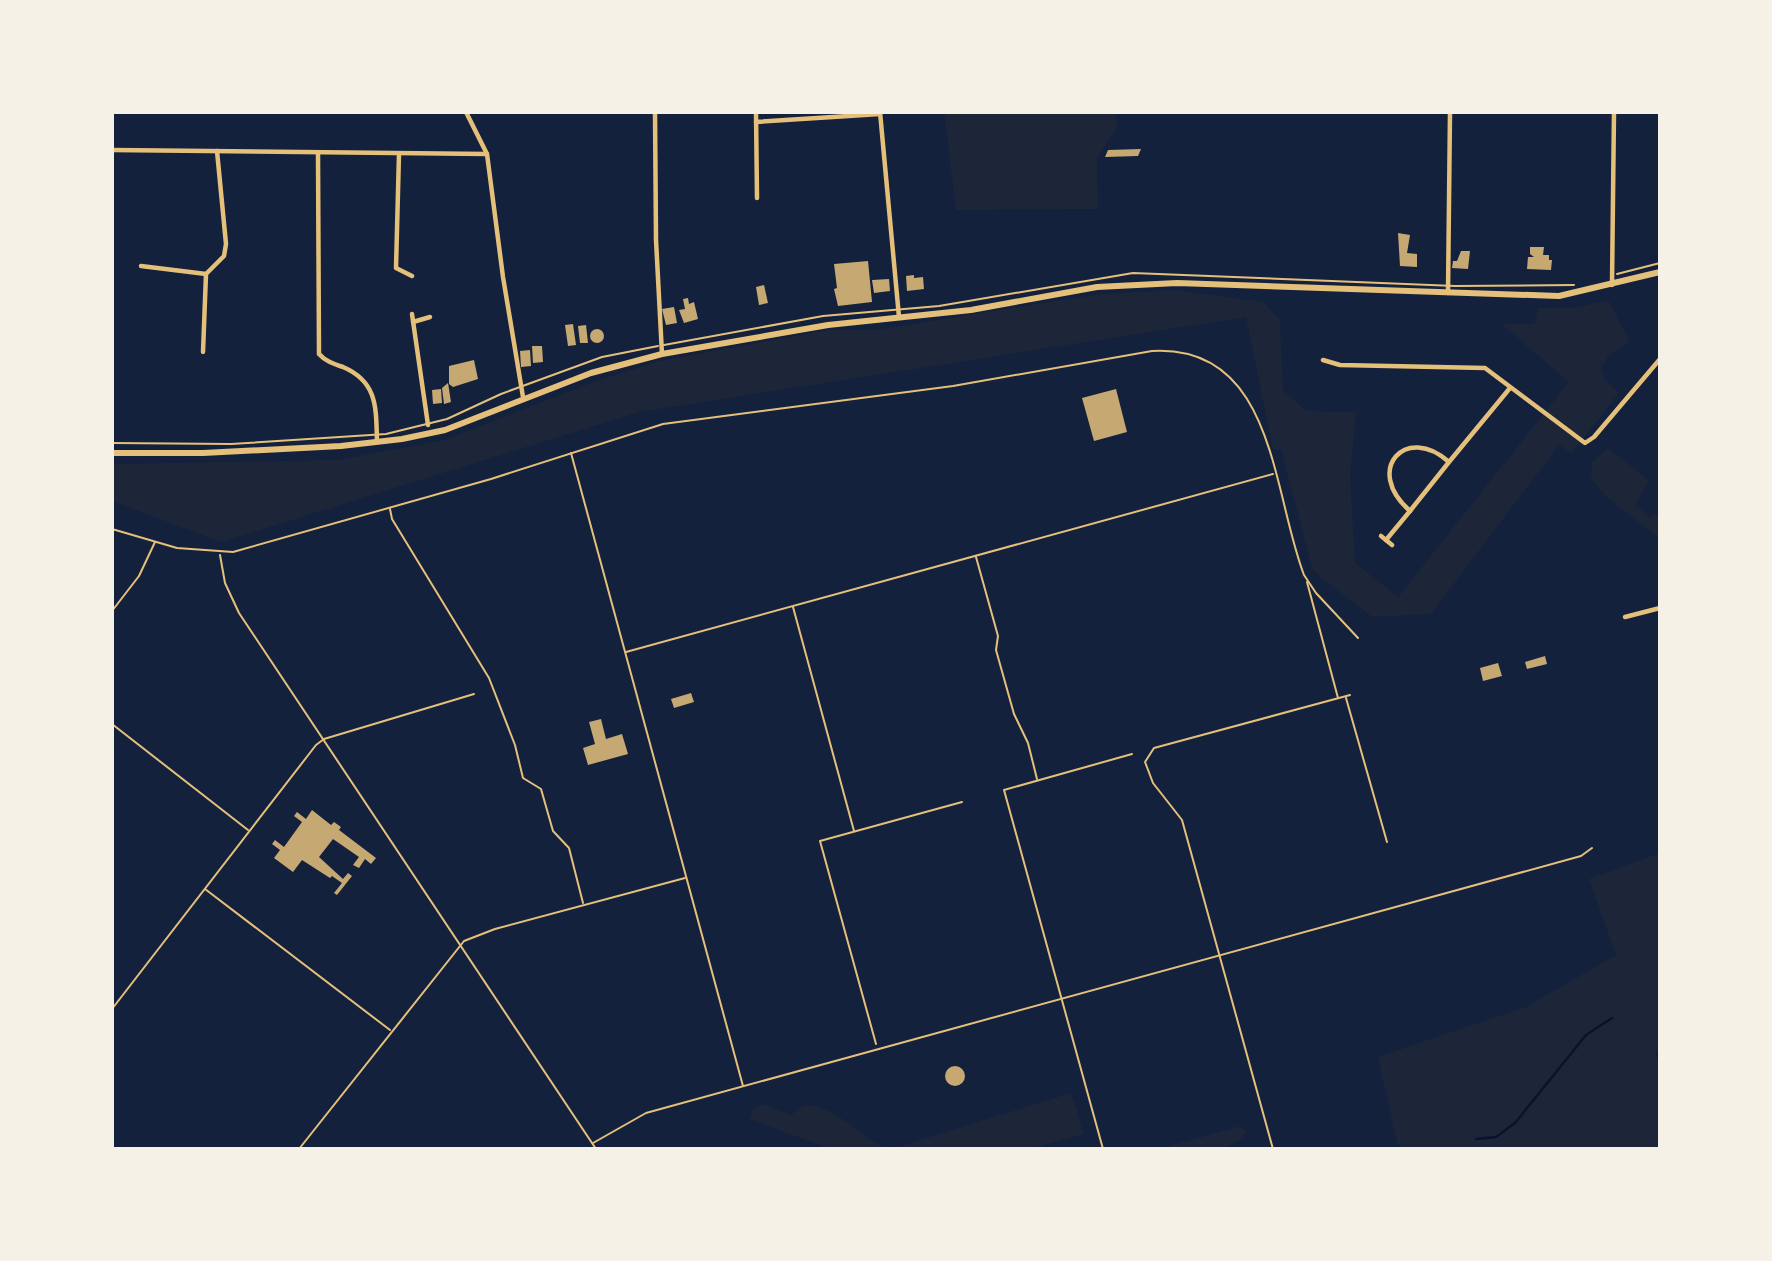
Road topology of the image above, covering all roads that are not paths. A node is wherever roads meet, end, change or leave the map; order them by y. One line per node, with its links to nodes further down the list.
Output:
1 (466, 112): 12 (street)
2 (655, 112): 27 (street)
3 (756, 112): 7 (street)
4 (1450, 112): 18 (street)
5 (1614, 112): 20 (street)
6 (880, 113): 7 (street); 22 (street)
7 (756, 122): 13 (street)
8 (112, 150): 9 (street)
9 (217, 151): 10 (street); 16 (street)
10 (318, 153): 11 (street); 36 (street)
11 (399, 154): 12 (street); 17 (street)
12 (487, 154): 32 (street)
13 (757, 198)
14 (141, 266): 16 (street)
15 (1660, 272): 20 (main road)
16 (206, 274): 28 (street)
17 (412, 276)
18 (1449, 285): 19 (lane); 21 (street); 22 (lane)
19 (1574, 285)
20 (1612, 285): 21 (main road)
21 (1448, 294): 25 (main road)
22 (898, 310): 25 (street); 27 (lane)
23 (412, 314): 26 (street)
24 (430, 317): 26 (street)
25 (899, 318): 29 (main road)
26 (413, 322): 35 (street)
27 (662, 345): 29 (street); 32 (lane)
28 (203, 352)
29 (662, 354): 34 (main road)
30 (1660, 359): 33 (street)
31 (1324, 360): 33 (street)
32 (519, 387): 34 (street); 35 (lane)
33 (1510, 388): 40 (street)
34 (523, 397): 36 (main road)
35 (428, 425): 36 (lane)
36 (377, 438): 37 (lane); 39 (main road)
37 (112, 443)
38 (571, 452): 41 (lane); 42 (lane); 57 (lane)
39 (112, 453)
40 (1449, 462): 43 (street); 43 (street)
41 (1275, 474): 50 (lane); 51 (lane)
42 (390, 508): 49 (lane); 73 (lane)
43 (1410, 511): 46 (street)
44 (112, 529): 47 (lane)
45 (1381, 536): 46 (street)
46 (1386, 541): 48 (street)
47 (155, 542): 49 (lane); 54 (lane)
48 (1392, 545)
49 (220, 554): 63 (lane)
50 (976, 556): 52 (lane); 65 (lane)
51 (1307, 580): 56 (lane); 61 (lane)
52 (793, 606): 57 (lane); 68 (lane)
53 (1660, 608): 55 (street)
54 (112, 611)
55 (1625, 617)
56 (1358, 638)
57 (626, 652): 71 (lane)
58 (474, 694): 63 (lane)
59 (1350, 695): 60 (lane)
60 (1345, 696): 61 (lane); 69 (lane)
61 (1339, 698): 75 (lane)
62 (112, 724): 67 (lane)
63 (324, 739): 67 (lane); 74 (lane)
64 (1132, 754): 65 (lane)
65 (1037, 780): 76 (lane)
66 (962, 802): 68 (lane)
67 (249, 830): 72 (lane)
68 (854, 831): 79 (lane)
69 (1387, 842)
70 (1592, 848): 75 (lane)
71 (687, 877): 73 (lane); 80 (lane)
72 (204, 888): 77 (lane); 78 (lane)
73 (583, 905): 74 (lane)
74 (461, 944): 78 (lane); 81 (lane)
75 (1220, 956): 76 (lane); 85 (lane)
76 (1062, 998): 80 (lane); 84 (lane)
77 (112, 1009)
78 (391, 1031): 82 (lane)
79 (876, 1044)
80 (743, 1086): 81 (lane)
81 (593, 1143): 83 (lane)
82 (299, 1149)
83 (596, 1149)
84 (1103, 1149)
85 (1273, 1149)

